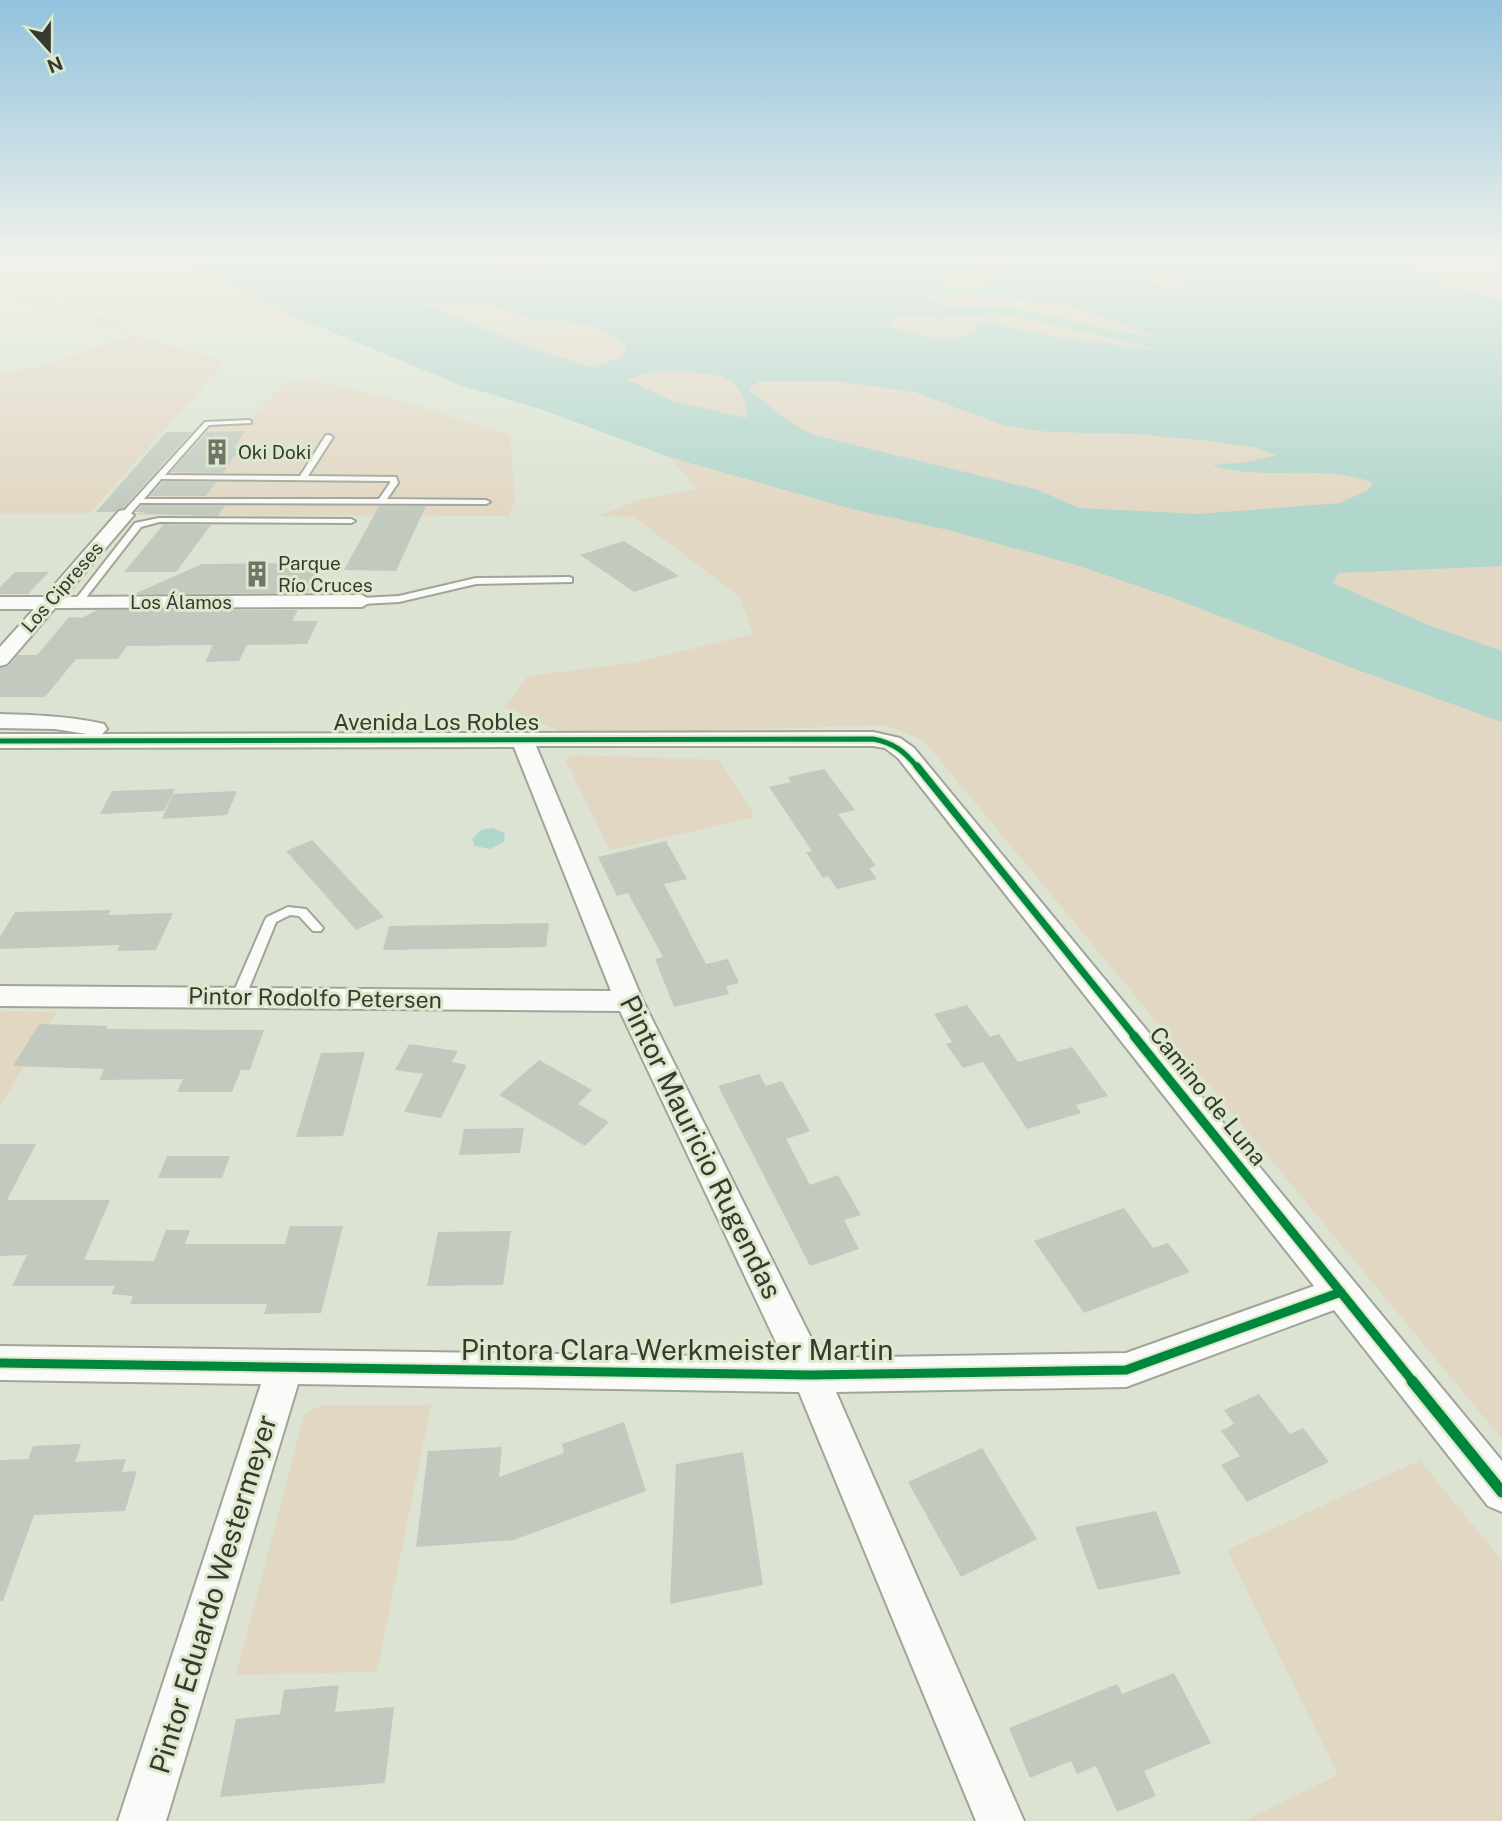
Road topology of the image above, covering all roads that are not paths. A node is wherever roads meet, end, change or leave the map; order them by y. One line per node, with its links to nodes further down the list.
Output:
1 (249, 422): 3 (lane)
2 (329, 437): 4 (lane)
3 (159, 477): 4 (lane); 5 (lane)
4 (302, 479): 6 (lane)
5 (139, 501): 6 (lane); 8 (lane)
6 (381, 502): 7 (lane)
7 (486, 502)
8 (125, 515): 12 (street, Los Cipreses)
9 (351, 521): 13 (lane)
10 (569, 580): 11 (lane)
11 (362, 601): 13 (street, Los Álamos)
12 (49, 602): 13 (street, Los Álamos); 14 (street, Los Álamos); 15 (street, Los Cipreses)
13 (78, 602)
14 (0, 603)
15 (0, 660)
16 (0, 721): 19 (street, Avenida Los Robles)
17 (873, 739): 20 (street, Avenida Los Robles); 25 (street, Camino de Luna)
18 (0, 741): 19 (street, Avenida Los Robles)
19 (111, 741): 20 (street, Avenida Los Robles)
20 (523, 741): 24 (street, Pintor Mauricio Rugendas)
21 (317, 928): 23 (lane)
22 (0, 996): 23 (street, Pintor Rodolfo Petersen)
23 (238, 998): 24 (street, Pintor Rodolfo Petersen)
24 (629, 1001): 28 (street, Pintor Mauricio Rugendas)
25 (1341, 1292): 28 (street, Pintora Clara Werkmeister Martin); 29 (street, Camino de Luna)
26 (0, 1363): 27 (street, Pintora Clara Werkmeister Martin)
27 (285, 1367): 28 (street, Pintora Clara Werkmeister Martin); 30 (street, Pintor Eduardo Westermeyer)
28 (810, 1375): 31 (street, Pintor Mauricio Rugendas)
29 (1502, 1492)
30 (142, 1821)
31 (1000, 1821)

